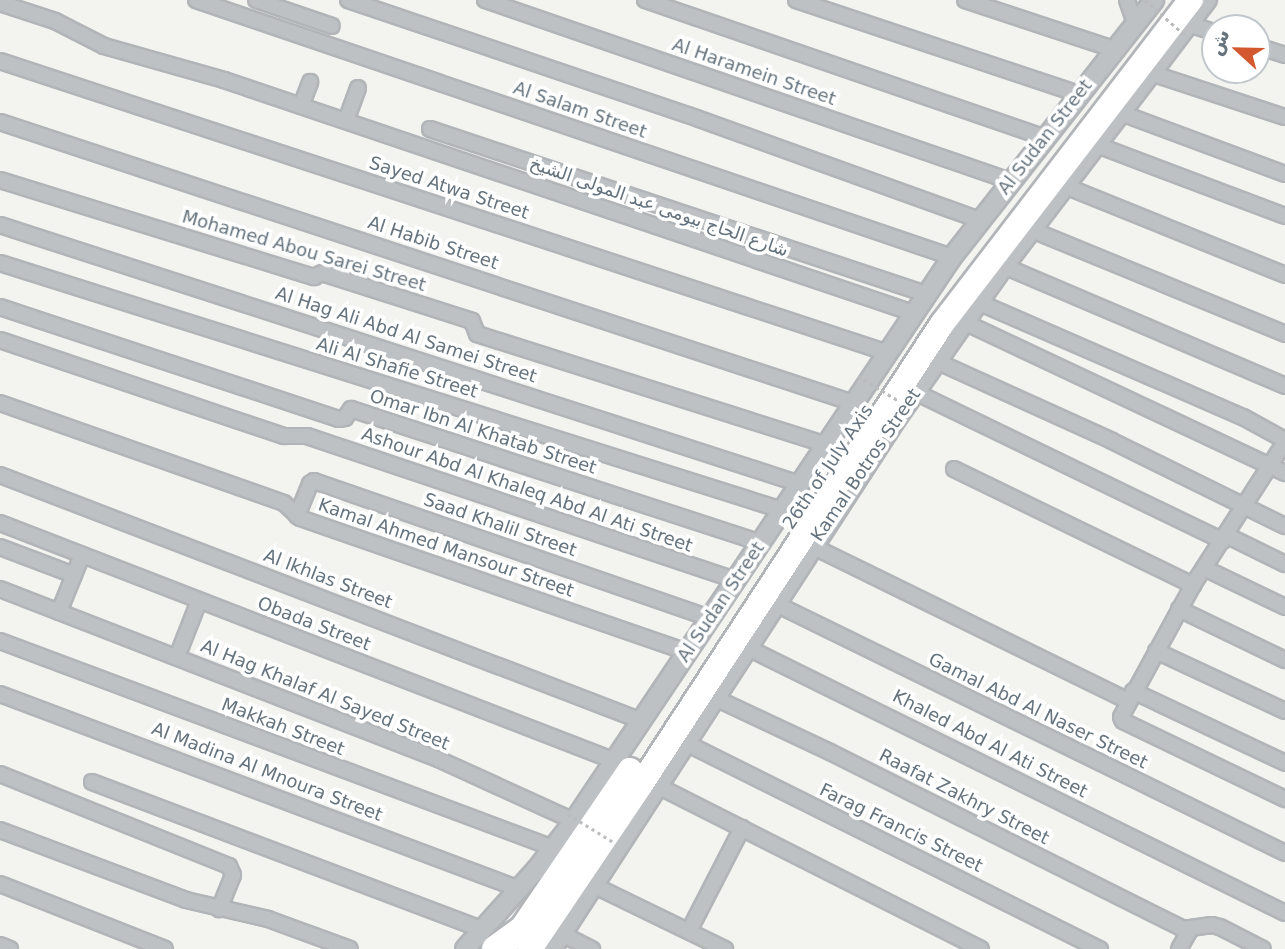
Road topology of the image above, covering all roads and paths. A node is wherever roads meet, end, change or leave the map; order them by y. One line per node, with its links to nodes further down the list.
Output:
1 (196, 0): 39 (street, Al Salam Street)
2 (256, 0): 16 (street)
3 (348, 0): 36 (street)
4 (485, 0): 33 (street, Al Haramein Street)
5 (645, 0): 29 (street)
6 (796, 0): 22 (street)
7 (965, 0): 17 (street)
8 (1127, 0): 15 (street)
9 (1145, 0): 14 (path, bridge)
10 (1154, 0): 15 (street, Al Sudan Street)
11 (1171, 0): 119 (highway, 26th of July Axis)
12 (1207, 0): 14 (street, Kamal Botros Street)
13 (0, 3): 23 (street, شارع الحاج بيومى عبد المولى الشيخ)
14 (1188, 20): 19 (street, Kamal Botros Street); 119 (highway, 26th of July Axis)
15 (1135, 23): 17 (street, Al Sudan Street)
16 (331, 26)
17 (1113, 49): 22 (street, Al Sudan Street)
18 (0, 61): 50 (street, Sayed Atwa Street)
19 (1151, 73): 24 (street, Kamal Botros Street); 25 (street)
20 (310, 82): 23 (street)
21 (358, 88): 26 (street)
22 (1078, 94): 29 (street, Al Sudan Street)
23 (301, 106): 26 (street, شارع الحاج بيومى عبد المولى الشيخ)
24 (1121, 113): 30 (street, Kamal Botros Street); 31 (street)
25 (1285, 117)
26 (345, 121): 46 (street, شارع الحاج بيومى عبد المولى الشيخ)
27 (0, 122): 56 (street, Al Habib Street)
28 (430, 130): 43 (street)
29 (1044, 137): 33 (street, Al Sudan Street)
30 (1097, 145): 34 (street, Kamal Botros Street); 35 (street)
31 (1285, 174)
32 (0, 180): 58 (street, Mohamed Abou Sarei Street)
33 (1010, 181): 36 (street, Al Sudan Street)
34 (1065, 186): 38 (street, Kamal Botros Street); 42 (street)
35 (1285, 216)
36 (981, 220): 39 (street, Al Sudan Street)
37 (0, 225): 63 (street, Al Hag Ali Abd Al Samei Street)
38 (1032, 230): 41 (street, Kamal Botros Street); 48 (street)
39 (952, 257): 43 (street, Al Sudan Street)
40 (0, 263): 65 (street, Ali Al Shafie Street)
41 (1004, 266): 44 (street, Kamal Botros Street); 53 (street)
42 (1285, 275)
43 (926, 294): 46 (street, Al Sudan Street)
44 (978, 302): 47 (street, Kamal Botros Street); 57 (street)
45 (0, 307): 70 (street, Omar Ibn Al Khatab Street)
46 (913, 313): 50 (street, Al Sudan Street)
47 (964, 322): 51 (street, Kamal Botros Street); 59 (street)
48 (1285, 334)
49 (0, 340): 77 (street, Ashour Abd Al Khaleq Abd Al Ati Street)
50 (886, 352): 56 (street, Al Sudan Street)
51 (936, 361): 54 (street, Kamal Botros Street); 64 (street)
52 (858, 376): 54 (path, bridge)
53 (1285, 386)
54 (907, 397): 69 (street); 71 (street, Kamal Botros Street)
55 (0, 403): 66 (street, Kamal Ahmed Mansour Street)
56 (853, 403): 58 (street, Al Sudan Street)
57 (1285, 441): 59 (street)
58 (826, 445): 63 (street, Al Sudan Street)
59 (1269, 465): 61 (street); 64 (street)
60 (954, 469): 78 (street)
61 (1285, 473)
62 (0, 475): 96 (street, Al Ikhlas Street)
63 (800, 484): 65 (street, Al Sudan Street)
64 (1244, 507): 68 (street); 69 (street)
65 (782, 510): 70 (street, Al Sudan Street)
66 (297, 516): 85 (street, Saad Khalil Street); 89 (street, Kamal Ahmed Mansour Street)
67 (0, 523): 73 (street, Obada Street)
68 (1285, 526)
69 (1224, 538): 74 (street); 75 (street)
70 (760, 543): 77 (street, Al Sudan Street)
71 (812, 546): 81 (street, Kamal Botros Street); 93 (street)
72 (0, 547): 76 (street)
73 (82, 555): 76 (street); 80 (street, Obada Street)
74 (1285, 564)
75 (1204, 568): 78 (street); 82 (street)
76 (74, 575): 84 (street)
77 (736, 580): 85 (street, Al Sudan Street)
78 (1193, 585): 83 (street)
79 (0, 589): 84 (street, Al Hag Khalaf Al Sayed Street)
80 (199, 601): 90 (street); 98 (street, Obada Street)
81 (775, 603): 87 (street, Kamal Botros Street); 109 (street, Gamal Abd Al Naser Street)
82 (1285, 607)
83 (1179, 609): 88 (street); 91 (street)
84 (59, 612): 90 (street, Al Hag Khalaf Al Sayed Street)
85 (710, 618): 89 (street, Al Sudan Street)
86 (0, 641): 108 (street, Makkah Street)
87 (746, 647): 94 (street, Kamal Botros Street); 114 (street, Khaled Abd Al Ati Street)
88 (1156, 651): 93 (street); 95 (street)
89 (688, 652): 96 (street, Al Sudan Street)
90 (177, 657): 104 (street, Al Hag Khalaf Al Sayed Street)
91 (1285, 660)
92 (0, 694): 112 (street, Al Madina Al Mnoura Street)
93 (1131, 696): 99 (street); 103 (street)
94 (713, 697): 97 (street, Kamal Botros Street); 115 (street, Raafat Zakhry Street)
95 (1285, 711)
96 (642, 720): 98 (street, Al Sudan Street)
97 (684, 742): 102 (street, Kamal Botros Street); 129 (street, Farag Francis Street)
98 (615, 761): 104 (street, Al Sudan Street)
99 (1285, 764)
100 (0, 774): 113 (street)
101 (92, 782): 117 (street)
102 (656, 785): 105 (street); 111 (street, Kamal Botros Street)
103 (1285, 799)
104 (571, 817): 107 (path, bridge); 108 (street, Al Sudan Street)
105 (742, 828): 116 (street); 121 (street)
106 (0, 830): 113 (street)
107 (615, 843)
108 (553, 848): 112 (street, Al Sudan Street)
109 (1285, 853)
110 (0, 884): 123 (street)
111 (593, 885): 116 (street); 118 (street, Kamal Botros Street)
112 (519, 890): 117 (street, Al Sudan Street)
113 (219, 909): 124 (street)
114 (1285, 913)
115 (1193, 929): 130 (street); 131 (street)
116 (689, 931): 127 (street)
117 (490, 939): 119 (highway); 125 (street, Al Sudan Street)
118 (557, 942): 126 (street)
119 (519, 943)
120 (0, 945): 122 (street)
121 (965, 945): 128 (street)
122 (10, 949)
123 (165, 949)
124 (350, 949)
125 (465, 949)
126 (592, 949)
127 (725, 949)
128 (981, 949)
129 (1100, 949)
130 (1179, 949)
131 (1263, 949)

